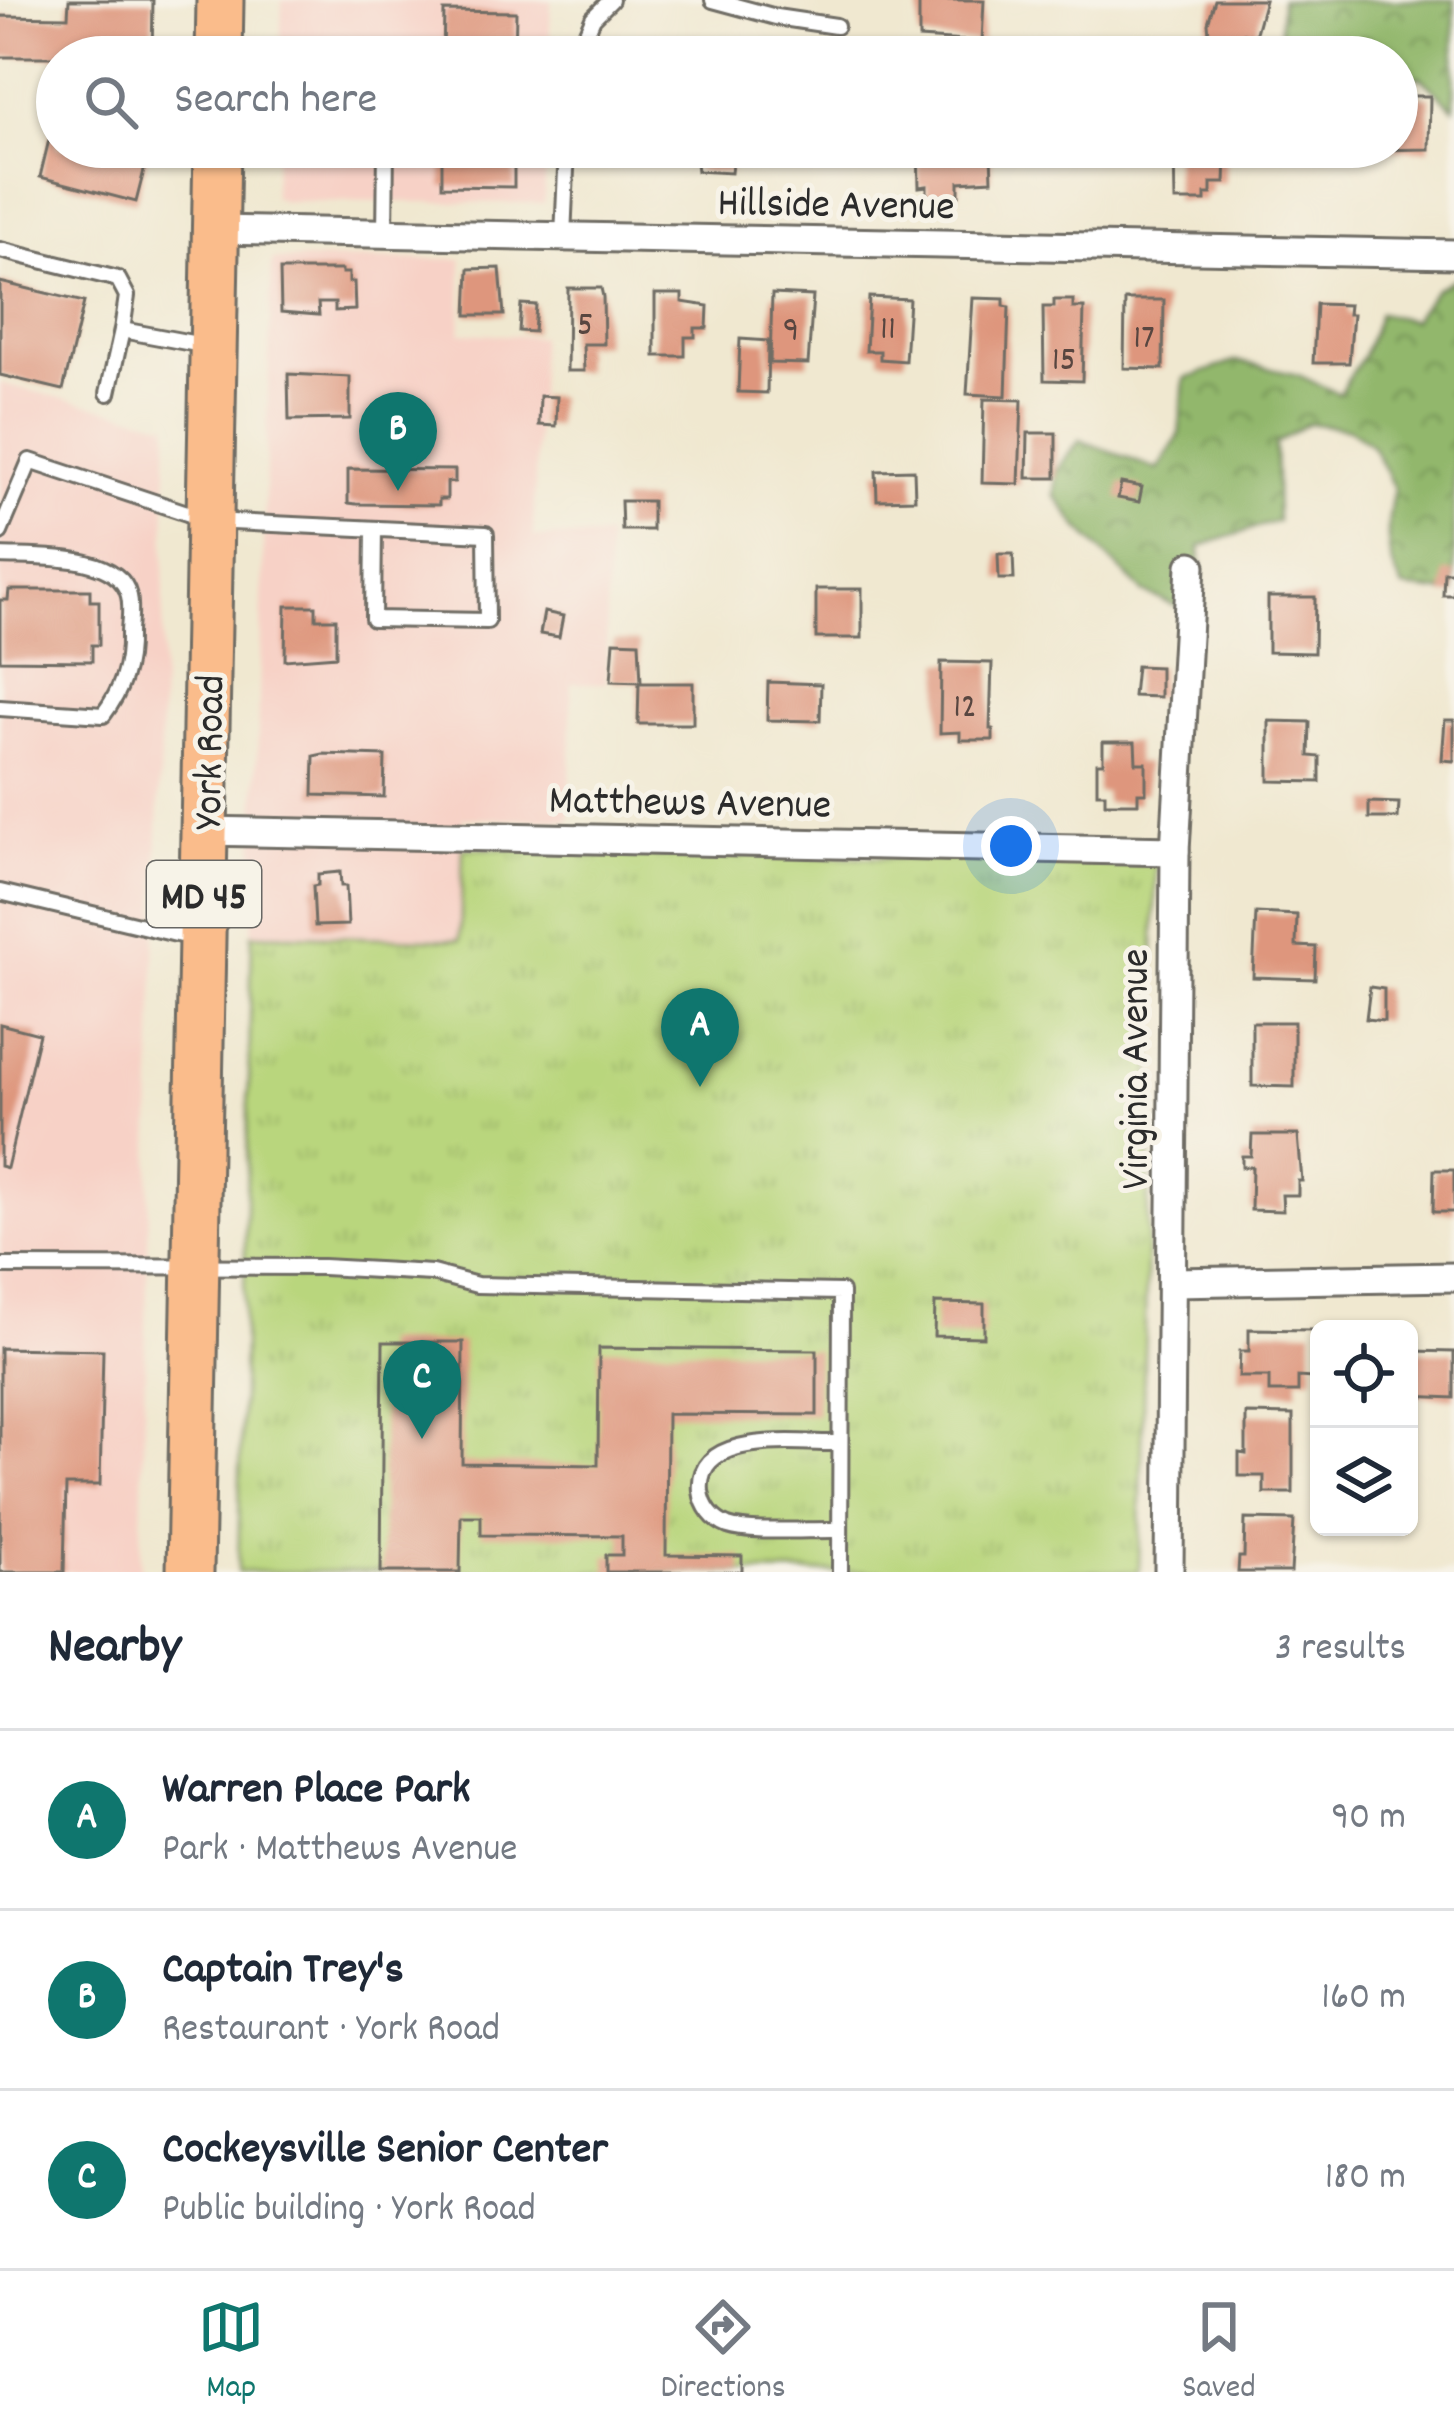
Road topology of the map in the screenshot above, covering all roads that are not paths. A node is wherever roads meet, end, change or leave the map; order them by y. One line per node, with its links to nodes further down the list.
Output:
1 (220, 0): 5 (main road)
2 (611, 0): 6 (lane)
3 (713, 0): 4 (lane)
4 (836, 26)
5 (219, 36)
6 (585, 36)
7 (217, 168): 10 (main road, York Road / MD 45)
8 (386, 168): 11 (lane)
9 (566, 168): 12 (lane)
10 (216, 230): 11 (street, Hillside Avenue); 16 (main road, York Road / MD 45)
11 (385, 234): 12 (street, Hillside Avenue)
12 (563, 237): 14 (street, Hillside Avenue)
13 (0, 250): 15 (lane)
14 (1454, 254)
15 (122, 330): 16 (lane); 17 (lane)
16 (213, 347): 18 (main road, York Road / MD 45)
17 (108, 393)
18 (211, 521): 19 (lane); 20 (lane); 24 (main road, York Road / MD 45)
19 (374, 529): 19 (lane)
20 (0, 532)
21 (0, 556): 23 (lane)
22 (1191, 566): 25 (street, Virginia Avenue)
23 (0, 708)
24 (204, 832): 25 (street, Matthews Avenue); 27 (main road, York Road / MD 45)
25 (1175, 851): 31 (street, Virginia Avenue)
26 (0, 892): 27 (lane)
27 (204, 941): 29 (main road, York Road / MD 45)
28 (0, 1266): 29 (lane)
29 (198, 1267): 32 (lane); 34 (main road, York Road / MD 45)
30 (1454, 1277): 31 (street)
31 (1173, 1282): 36 (street, Virginia Avenue)
32 (840, 1443): 33 (lane); 33 (lane)
33 (840, 1530): 35 (lane)
34 (190, 1572)
35 (840, 1572)
36 (1169, 1572)

